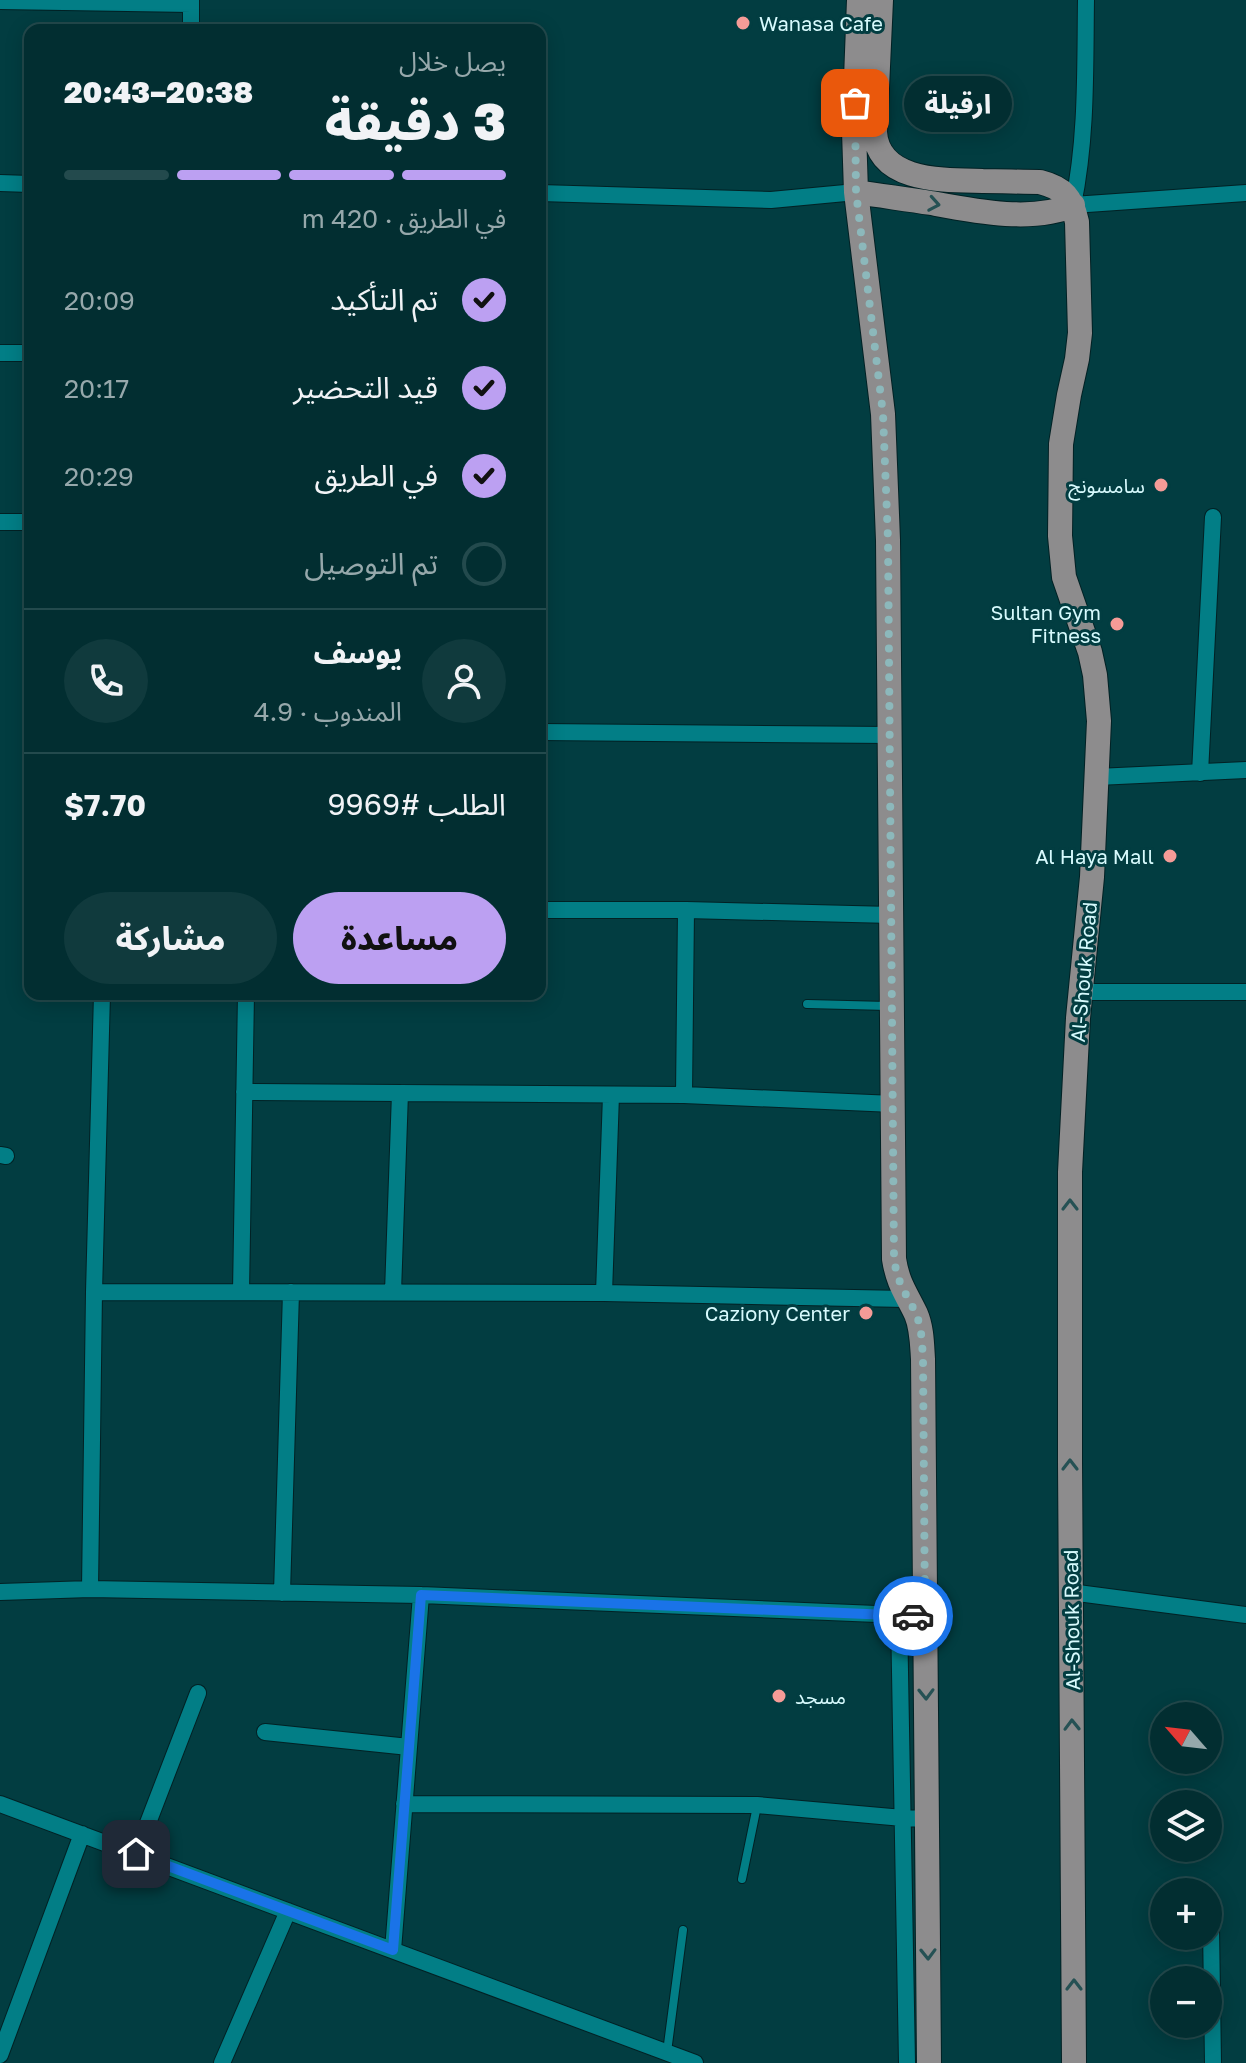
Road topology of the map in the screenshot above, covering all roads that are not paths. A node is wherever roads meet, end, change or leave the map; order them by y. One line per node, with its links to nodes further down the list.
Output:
1 (859, 0): 7 (main road)
2 (881, 0): 7 (main road)
3 (1086, 0): 13 (street)
4 (0, 1): 5 (street)
5 (191, 2): 6 (street)
6 (191, 24)
7 (864, 131): 11 (main road); 13 (main road)
8 (0, 183): 9 (street)
9 (24, 184)
10 (1245, 189): 13 (street)
11 (856, 192): 12 (street); 13 (main road, one-way to 13); 20 (main road)
12 (546, 193)
13 (1073, 205): 23 (main road, Al-Shouk Road)
14 (0, 353): 15 (street)
15 (24, 353)
16 (1213, 517): 22 (street)
17 (0, 522): 18 (street)
18 (24, 522)
19 (546, 732): 20 (street)
20 (890, 735): 26 (main road)
21 (1246, 770): 22 (street)
22 (1200, 773): 23 (street)
23 (1097, 777): 27 (main road, Al-Shouk Road)
24 (546, 910): 25 (street)
25 (686, 910): 26 (street); 36 (street)
26 (892, 915): 32 (main road)
27 (1080, 992): 28 (street); 46 (main road, Al-Shouk Road, one-way to 27)
28 (1246, 992)
29 (102, 1000): 38 (street)
30 (246, 1000): 33 (street)
31 (807, 1004): 32 (lane)
32 (893, 1006): 37 (main road)
33 (244, 1092): 34 (street); 39 (street)
34 (400, 1093): 35 (street); 41 (street)
35 (611, 1095): 36 (street); 42 (street)
36 (684, 1095): 37 (street)
37 (894, 1104): 43 (main road)
38 (94, 1292): 39 (street); 44 (street)
39 (241, 1292): 40 (street)
40 (291, 1292): 41 (street); 47 (street)
41 (393, 1292): 42 (street)
42 (604, 1293): 43 (street)
43 (906, 1299): 51 (main road)
44 (90, 1589): 45 (street); 47 (street)
45 (0, 1592)
46 (1070, 1592): 49 (street); 72 (main road, Al-Shouk Road, one-way to 46)
47 (282, 1593): 48 (street)
48 (421, 1595): 50 (street); 54 (street)
49 (1246, 1615)
50 (899, 1616): 51 (street); 58 (street)
51 (925, 1616): 58 (main road, one-way to 58)
52 (198, 1693): 60 (street)
53 (265, 1732): 54 (street)
54 (409, 1747): 56 (street)
55 (0, 1804): 59 (street)
56 (404, 1804): 57 (street); 64 (street)
57 (757, 1805): 58 (street); 61 (lane)
58 (915, 1818): 70 (street); 71 (main road, one-way to 71)
59 (82, 1834): 60 (street); 67 (street)
60 (136, 1854): 62 (street)
61 (742, 1879)
62 (288, 1911): 64 (street); 68 (street)
63 (683, 1930): 66 (lane)
64 (393, 1950): 66 (street)
65 (1211, 1950): 73 (street)
66 (666, 2052): 69 (street)
67 (0, 2055)
68 (222, 2063)
69 (695, 2063)
70 (907, 2063)
71 (929, 2063)
72 (1074, 2063)
73 (1213, 2063)

